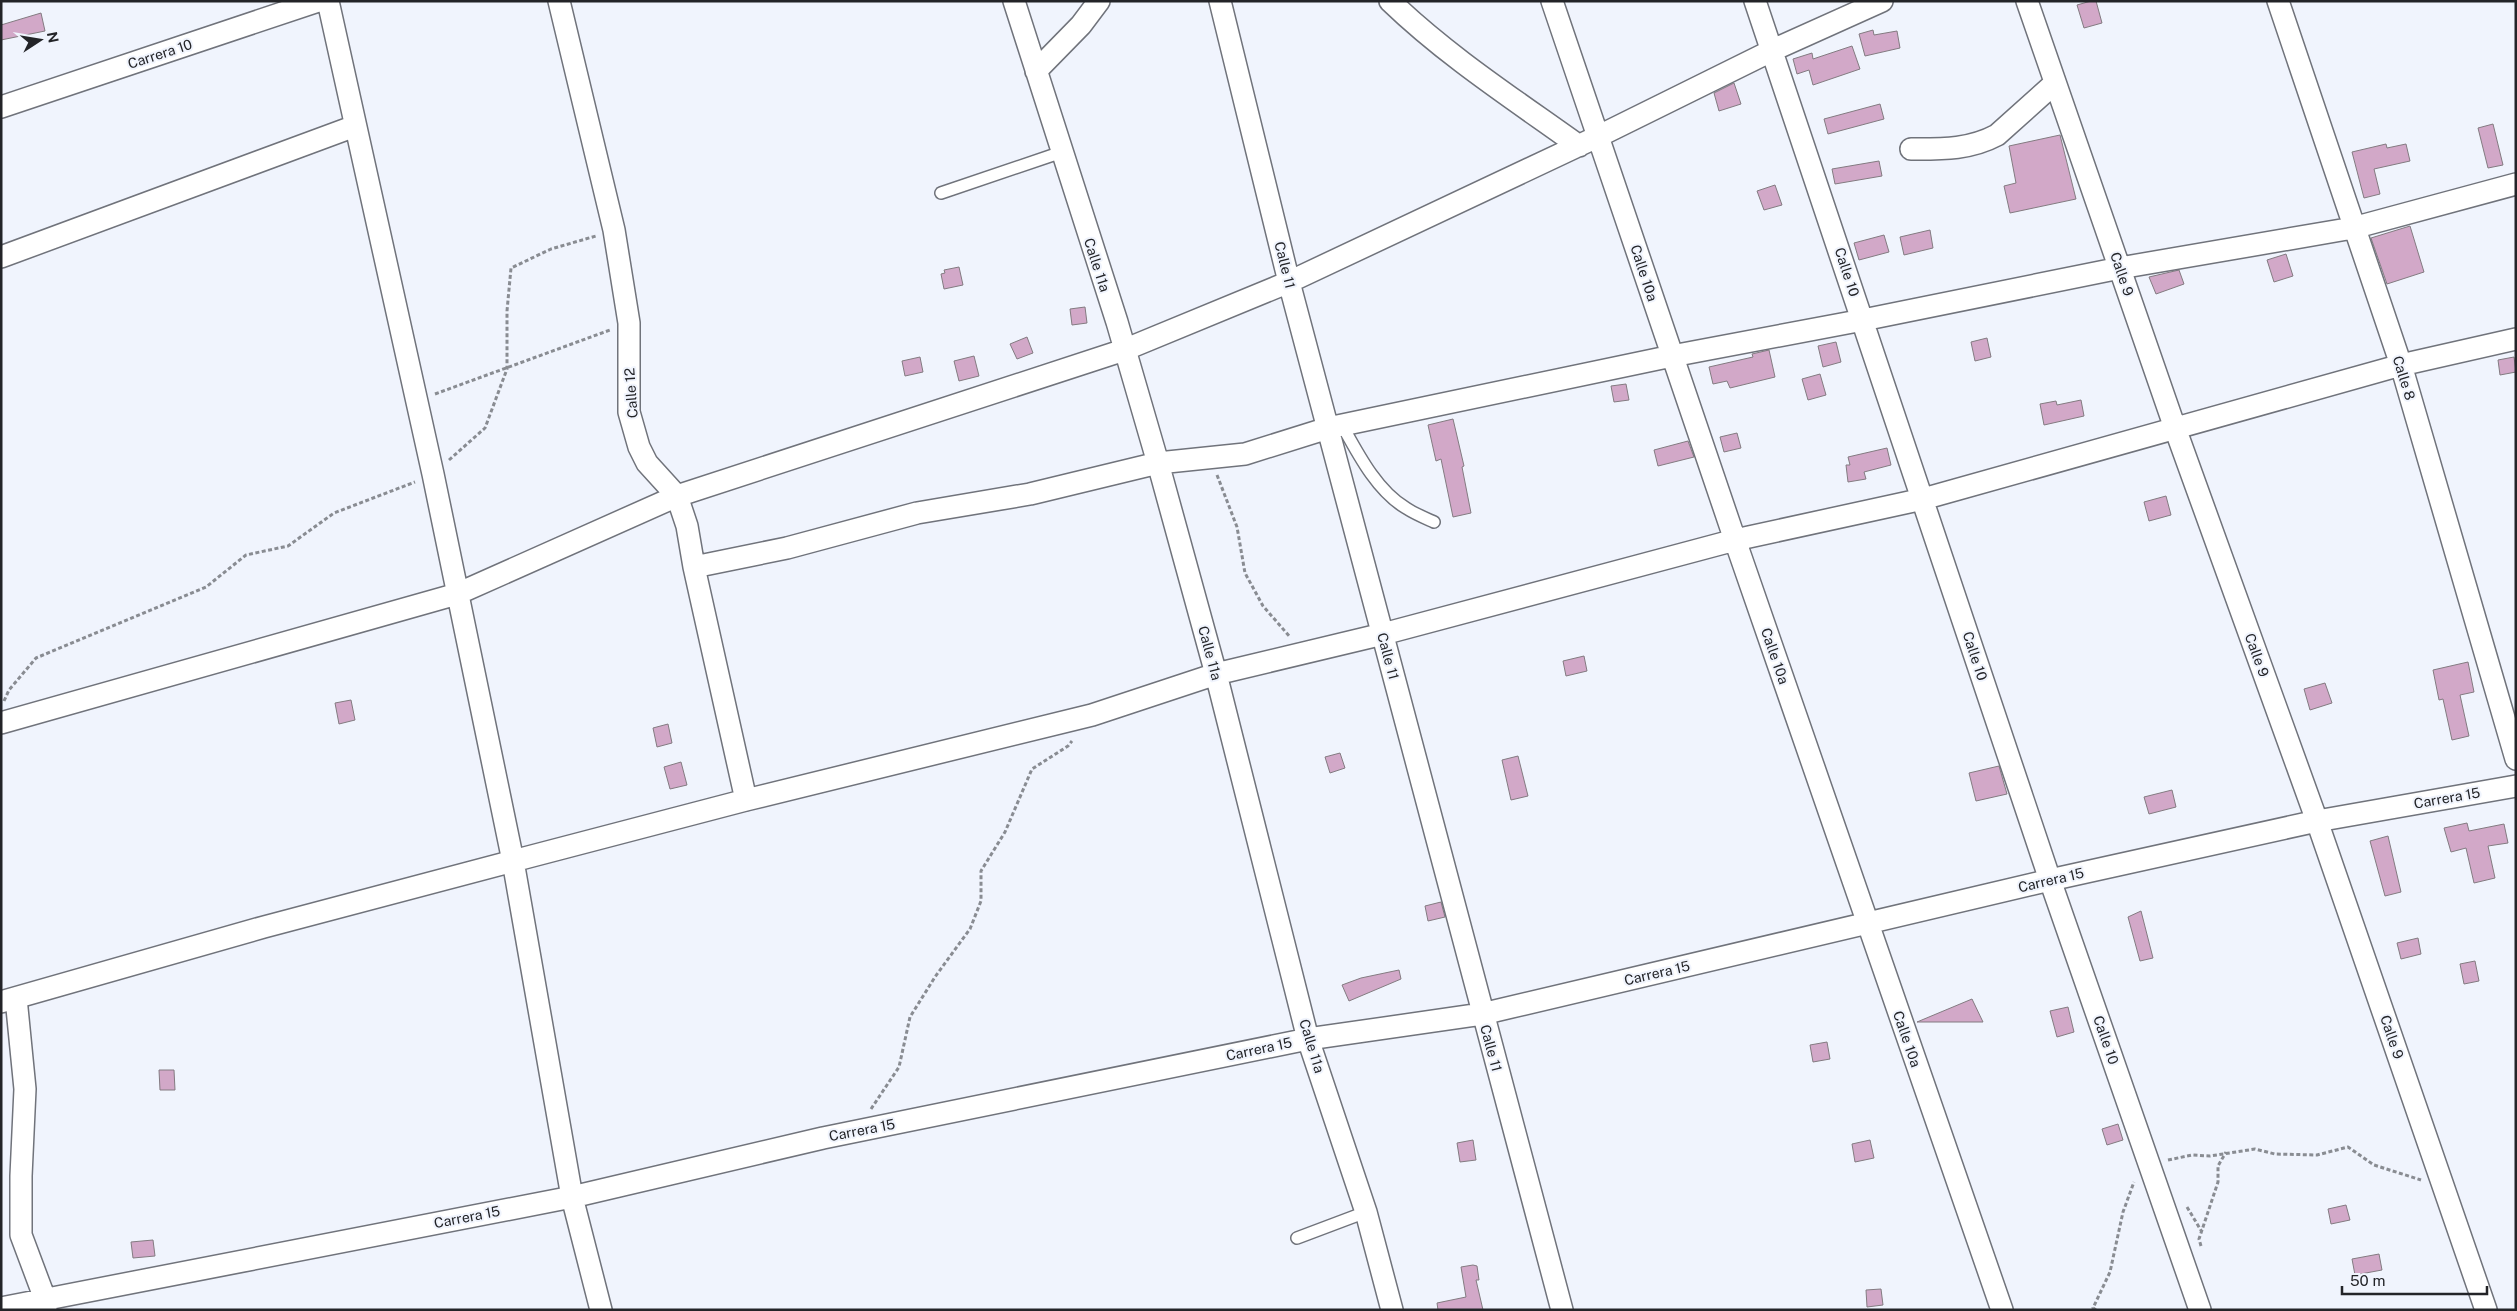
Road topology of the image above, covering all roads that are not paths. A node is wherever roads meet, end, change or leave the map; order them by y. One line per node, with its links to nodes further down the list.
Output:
1 (318, 1): 16 (street, Carrera 10)
2 (328, 1): 17 (street)
3 (559, 1): 36 (street, Calle 12)
4 (1014, 1): 14 (street, Calle 11a)
5 (1099, 1): 14 (street)
6 (1220, 1): 27 (street, Calle 11)
7 (1390, 1): 19 (street)
8 (1552, 1): 18 (street, Calle 10a)
9 (1754, 1): 13 (street, Calle 10)
10 (1882, 1): 13 (street)
11 (2027, 1): 15 (street, Calle 9)
12 (2278, 1): 24 (street, Calle 8)
13 (1773, 50): 18 (street); 28 (street, Calle 10)
14 (1036, 71): 21 (street, Calle 11a)
15 (2055, 83): 20 (street); 26 (street, Calle 9)
16 (1, 107)
17 (355, 126): 25 (street); 41 (street)
18 (1599, 136): 19 (street); 31 (street, Calle 10a)
19 (1578, 146): 27 (street)
20 (1911, 149)
21 (1062, 152): 23 (lane); 30 (street, Calle 11a)
22 (2516, 184): 24 (street)
23 (941, 193)
24 (2353, 228): 26 (street); 32 (street, Calle 8)
25 (1, 257)
26 (2120, 268): 28 (street); 34 (street, Calle 9)
27 (1290, 282): 30 (street); 33 (street, Calle 11)
28 (1863, 320): 31 (street); 37 (street, Calle 10)
29 (2516, 339): 32 (street)
30 (1124, 350): 35 (street, Calle 11a); 36 (street)
31 (1672, 356): 33 (street); 39 (street, Calle 10a)
32 (2401, 365): 34 (street); 45 (street, Calle 8)
33 (1335, 426): 35 (street); 38 (lane); 42 (street, Calle 11)
34 (2175, 428): 37 (street); 48 (street, Calle 9)
35 (1158, 463): 40 (street); 43 (street, Calle 11a)
36 (677, 496): 40 (street, Calle 12); 41 (street)
37 (1923, 499): 39 (street); 50 (street, Calle 10)
38 (1434, 522)
39 (1735, 540): 42 (street); 51 (street, Calle 10a)
40 (694, 567): 47 (street, Calle 12)
41 (458, 594): 44 (street); 49 (street)
42 (1382, 634): 43 (street); 53 (street, Calle 11)
43 (1216, 674): 47 (street); 54 (street, Calle 11a)
44 (1, 723)
45 (2516, 759)
46 (2516, 786): 48 (street, Carrera 15)
47 (746, 800): 49 (street)
48 (2317, 820): 50 (street, Carrera 15); 65 (street, Calle 9)
49 (513, 861): 52 (street); 55 (street)
50 (2050, 880): 51 (street, Carrera 15); 64 (street, Calle 10)
51 (1867, 924): 53 (street, Carrera 15); 63 (street, Calle 10a)
52 (9, 1000): 58 (street)
53 (1482, 1014): 54 (street, Carrera 15); 62 (street, Calle 11)
54 (1308, 1038): 55 (street, Carrera 15); 56 (street, Calle 11a)
55 (572, 1197): 58 (street, Carrera 15); 60 (street)
56 (1366, 1212): 57 (lane); 61 (street, Calle 11a)
57 (1297, 1238)
58 (45, 1304): 59 (street, Carrera 15)
59 (1, 1308)
60 (601, 1310)
61 (1392, 1310)
62 (1562, 1310)
63 (2002, 1310)
64 (2200, 1310)
65 (2486, 1310)

